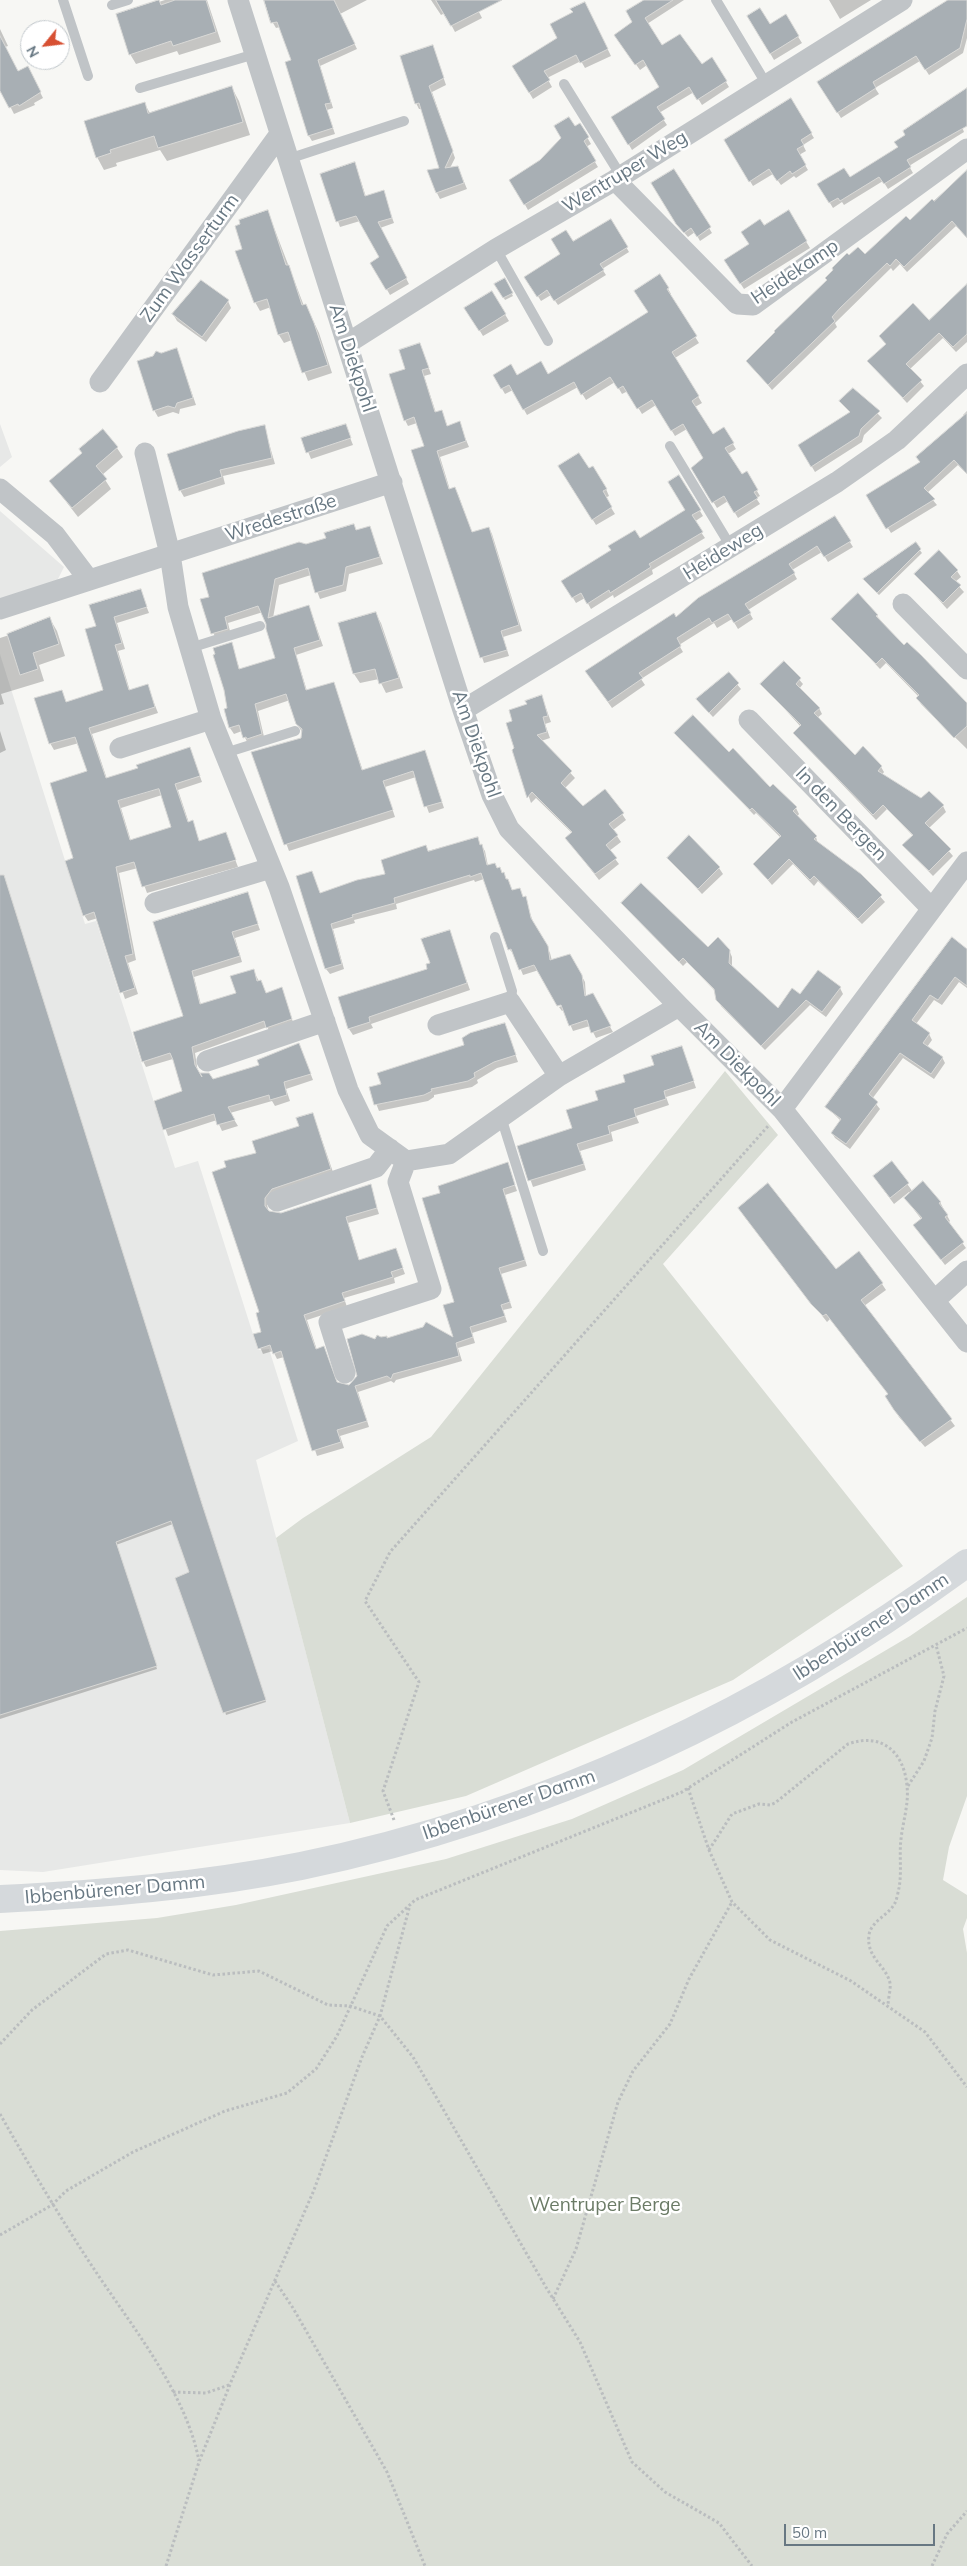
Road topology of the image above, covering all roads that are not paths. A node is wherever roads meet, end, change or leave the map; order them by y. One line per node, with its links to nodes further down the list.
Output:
1 (62, 0): 8 (lane)
2 (128, 0): 6 (lane)
3 (238, 0): 7 (street, Am Diekpohl)
4 (716, 0): 10 (lane)
5 (902, 0): 10 (street, Wentruper Weg)
6 (112, 5)
7 (254, 54): 11 (lane); 13 (street, Am Diekpohl)
8 (88, 76)
9 (564, 84): 16 (lane)
10 (767, 85): 16 (street, Wentruper Weg)
11 (140, 88)
12 (404, 121): 15 (lane)
13 (280, 134): 15 (street, Am Diekpohl); 21 (street, Zum Wasserturm)
14 (967, 149): 16 (street, Heidekamp)
15 (288, 159): 19 (street, Am Diekpohl)
16 (618, 178): 17 (street, Wentruper Weg)
17 (496, 249): 18 (lane); 19 (street, Wentruper Weg)
18 (548, 341)
19 (348, 343): 24 (street, Am Diekpohl)
20 (967, 374): 26 (street, Heideweg)
21 (100, 382)
22 (670, 446): 26 (lane)
23 (145, 453): 27 (street)
24 (392, 482): 27 (street, Wredestraße); 34 (street, Am Diekpohl)
25 (0, 489): 28 (street)
26 (732, 548): 34 (street, Heideweg)
27 (170, 554): 28 (street, Wredestraße); 32 (street)
28 (89, 580): 30 (street, Wredestraße)
29 (903, 604): 33 (street)
30 (0, 609)
31 (260, 626): 32 (lane)
32 (190, 648): 35 (street)
33 (967, 669)
34 (463, 710): 46 (street, Am Diekpohl)
35 (211, 719): 38 (street); 39 (street)
36 (749, 720): 43 (street, In den Bergen)
37 (295, 731): 39 (lane)
38 (120, 748)
39 (224, 754): 41 (street)
40 (967, 862): 43 (street)
41 (271, 868): 42 (street); 47 (street)
42 (155, 903)
43 (932, 909): 51 (street)
44 (495, 937): 45 (lane)
45 (510, 1002): 48 (street); 50 (street)
46 (679, 1006): 50 (street); 51 (street, Am Diekpohl)
47 (325, 1021): 49 (street); 53 (street)
48 (438, 1025)
49 (207, 1061)
50 (559, 1076): 52 (street)
51 (782, 1109): 57 (street, Am Diekpohl)
52 (501, 1117): 53 (street); 55 (lane)
53 (398, 1155): 54 (street); 59 (street)
54 (277, 1201)
55 (543, 1251)
56 (967, 1271): 57 (street)
57 (935, 1300): 58 (street, Am Diekpohl)
58 (967, 1342)
59 (345, 1373)
60 (967, 1563): 61 (main road, Ibbenbürener Damm)
61 (0, 1899)

